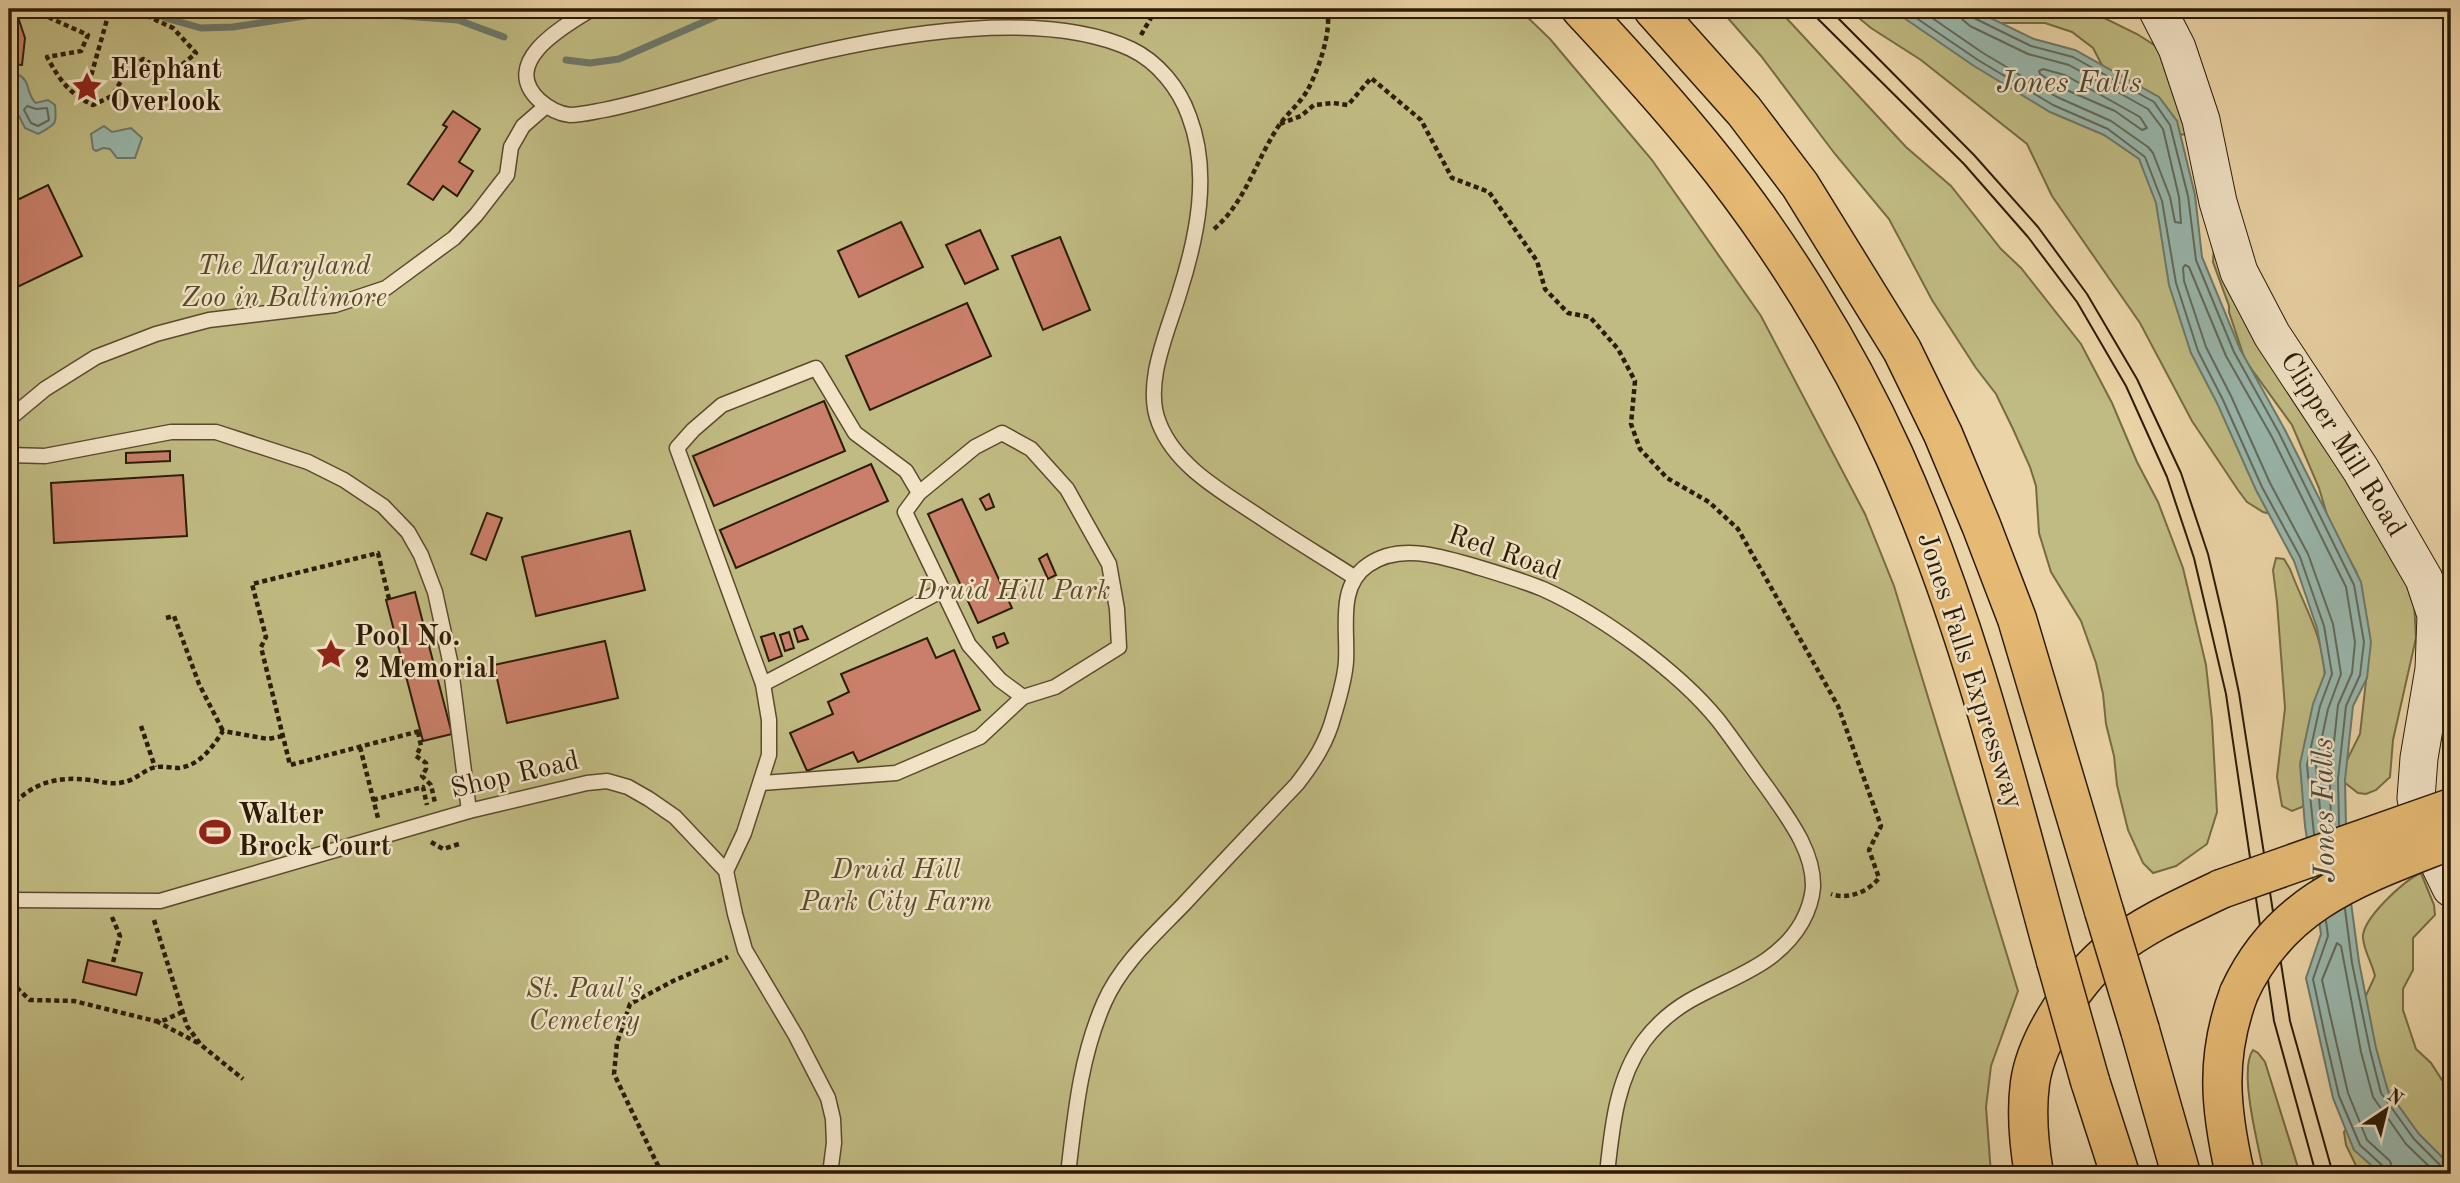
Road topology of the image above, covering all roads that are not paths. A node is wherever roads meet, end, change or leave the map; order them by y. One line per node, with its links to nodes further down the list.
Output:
1 (592, 9): 5 (lane)
2 (1581, 9): 24 (highway, Jones Falls Expressway, bridge)
3 (1653, 9): 25 (highway, Jones Falls Expressway, bridge)
4 (2157, 9): 18 (street, Clipper Mill Road)
5 (546, 106): 6 (lane); 9 (lane)
6 (9, 419)
7 (9, 455): 15 (lane)
8 (919, 493): 10 (lane); 11 (lane); 12 (lane)
9 (1354, 577): 21 (lane); 22 (lane, Red Road)
10 (943, 590): 11 (lane); 12 (lane)
11 (763, 684): 13 (lane)
12 (1023, 697): 13 (lane)
13 (761, 783): 17 (lane)
14 (2451, 808): 23 (highway, bridge)
15 (469, 811): 17 (lane, Shop Road); 19 (lane, Shop Road)
16 (2451, 840): 26 (highway, bridge)
17 (726, 871): 20 (lane)
18 (2451, 888)
19 (9, 900)
20 (830, 1174)
21 (1068, 1174)
22 (1607, 1174)
23 (2034, 1174)
24 (2120, 1174)
25 (2181, 1174)
26 (2235, 1174)

